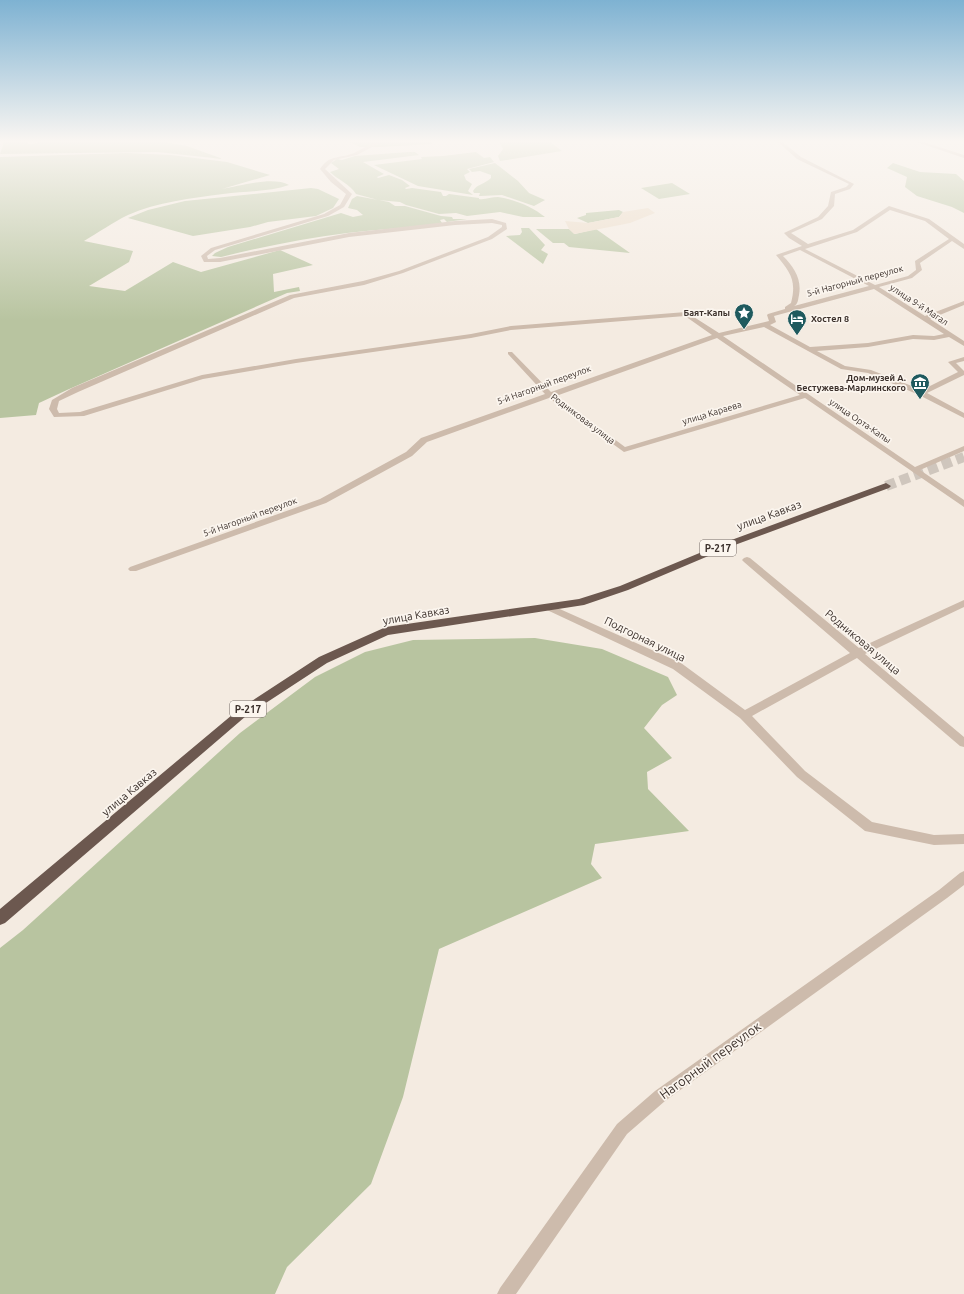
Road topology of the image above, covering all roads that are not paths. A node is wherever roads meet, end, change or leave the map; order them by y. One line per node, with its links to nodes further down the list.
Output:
1 (345, 200): 13 (street, улица Орта-Капы)
2 (832, 200): 4 (street)
3 (952, 238): 4 (street); 5 (street); 7 (street, 5-й Нагорный переулок)
4 (807, 246): 6 (street)
5 (964, 247)
6 (800, 248): 7 (street, улица 9-й Магал); 9 (street)
7 (875, 287): 9 (street, 5-й Нагорный переулок); 10 (street, улица 9-й Магал)
8 (964, 303): 10 (street)
9 (780, 311): 11 (street)
10 (924, 318): 12 (street, улица 9-й Магал)
11 (764, 324): 13 (street, 5-й Нагорный переулок); 15 (street)
12 (950, 335): 14 (street, улица 9-й Магал); 15 (street)
13 (716, 336): 19 (street, 5-й Нагорный переулок); 20 (street, улица Орта-Капы)
14 (964, 344)
15 (808, 349): 18 (street)
16 (510, 353): 19 (street, Родниковая улица)
17 (964, 359): 18 (street)
18 (922, 393): 21 (street)
19 (549, 394): 23 (street, Родниковая улица); 28 (street, 5-й Нагорный переулок)
20 (805, 396): 23 (street, улица Караева); 24 (street, улица Орта-Капы)
21 (964, 416)
22 (964, 448): 24 (street)
23 (624, 450)
24 (914, 470): 26 (street, улица Орта-Капы)
25 (886, 486): 30 (highway, улица Кавказ / Р-217)
26 (964, 504)
27 (747, 560): 31 (street, Родниковая улица)
28 (133, 570)
29 (964, 603): 31 (street)
30 (550, 608): 32 (street, Подгорная улица); 36 (highway, улица Кавказ / Р-217)
31 (858, 654): 32 (street); 33 (street, Родниковая улица)
32 (744, 715): 34 (street, Подгорная улица)
33 (964, 743)
34 (964, 839)
35 (964, 876): 37 (street, Нагорный переулок)
36 (0, 918)
37 (506, 1294)

